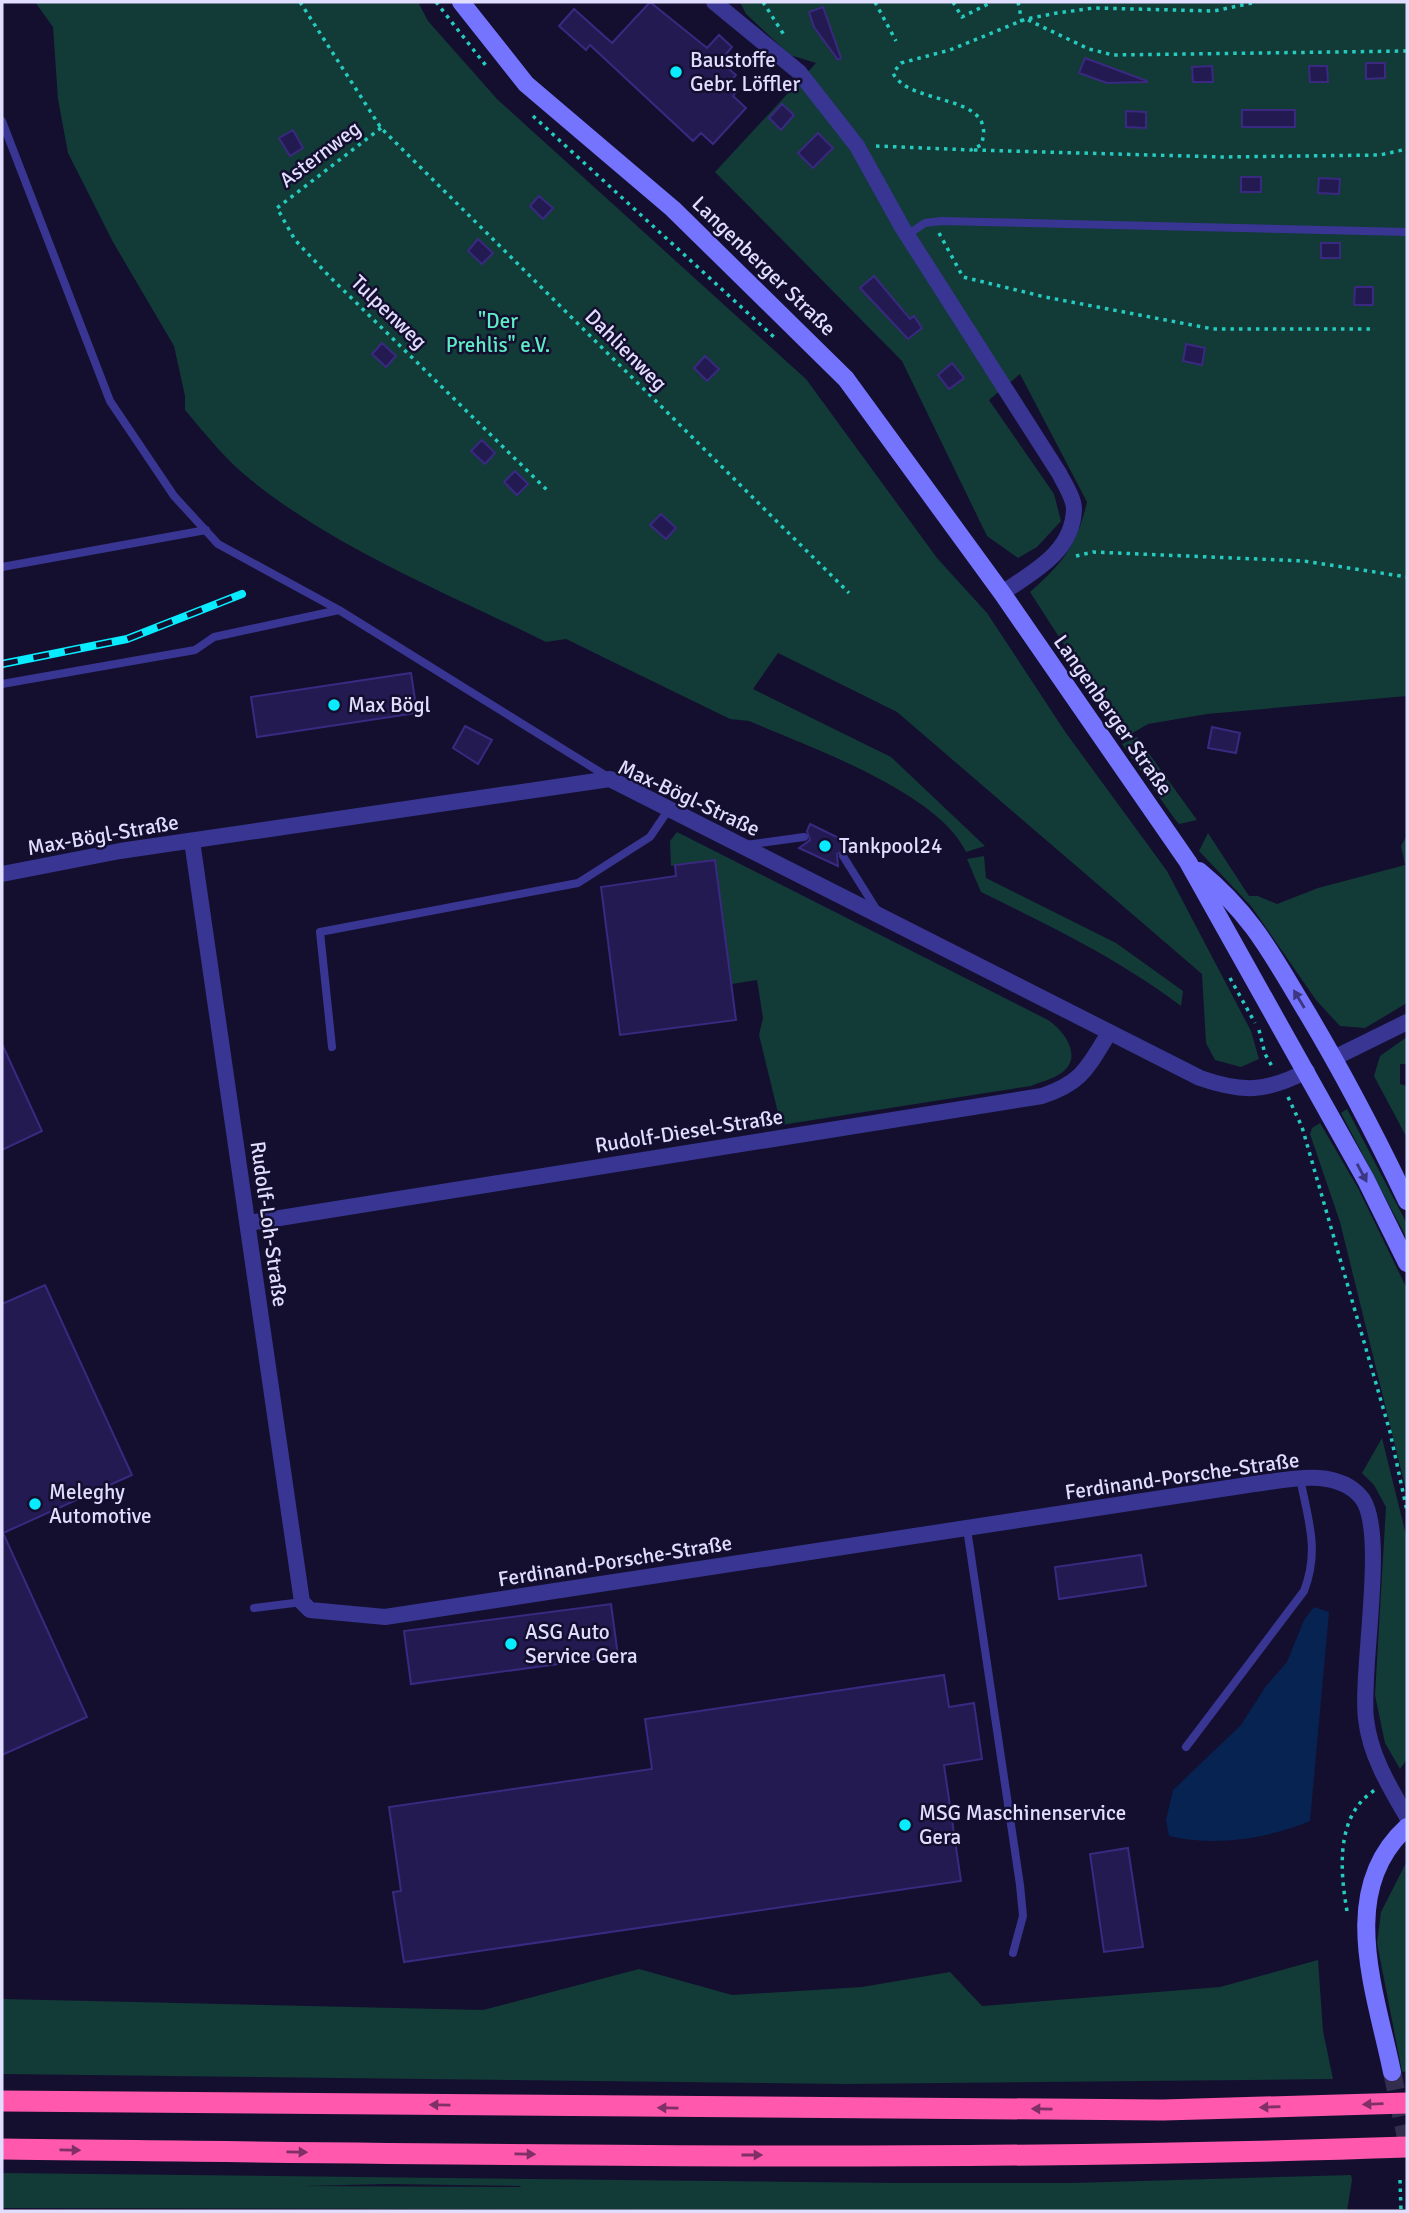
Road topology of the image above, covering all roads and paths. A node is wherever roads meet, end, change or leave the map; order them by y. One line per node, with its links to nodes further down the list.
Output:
1 (300, 2): 16 (path, Dahlienweg)
2 (436, 2): 13 (path)
3 (461, 2): 32 (main road, Langenberger Straße)
4 (715, 2): 17 (street)
5 (875, 2): 11 (path)
6 (953, 2): 7 (path)
7 (992, 2)
8 (1018, 2): 10 (path)
9 (1257, 2): 10 (path)
10 (1024, 21): 12 (path); 19 (path)
11 (897, 41)
12 (1407, 51)
13 (489, 70)
14 (530, 114): 25 (path)
15 (2, 121): 27 (lane)
16 (382, 128): 20 (path, Asternweg); 31 (path, Dahlienweg)
17 (857, 146): 19 (path); 23 (street)
18 (1407, 149): 19 (path)
19 (971, 150)
20 (277, 206): 26 (path, Tulpenweg)
21 (933, 222): 22 (lane); 23 (lane); 24 (path)
22 (1407, 232)
23 (907, 234): 28 (street)
24 (1375, 329)
25 (780, 342)
26 (549, 492)
27 (206, 530): 29 (lane); 33 (lane)
28 (1047, 563): 30 (path); 32 (street)
29 (2, 567)
30 (1407, 577)
31 (849, 593)
32 (1002, 593): 41 (main road, Langenberger Straße)
33 (339, 610): 34 (lane); 35 (lane)
34 (2, 684)
35 (610, 779): 36 (street, Max-Bögl-Straße); 38 (street, Max-Bögl-Straße)
36 (669, 809): 39 (street, Max-Bögl-Straße); 47 (lane)
37 (804, 837): 39 (lane)
38 (191, 841): 42 (street, Max-Bögl-Straße); 52 (street, Rudolf-Loh-Straße)
39 (742, 845): 43 (street, Max-Bögl-Straße)
40 (843, 856): 43 (lane)
41 (1188, 862): 48 (main road, Langenberger Straße, one-way to 41); 49 (main road, Langenberger Straße)
42 (2, 874)
43 (882, 917): 46 (street, Max-Bögl-Straße)
44 (1225, 967): 50 (path)
45 (1407, 1022): 48 (street)
46 (1109, 1033): 50 (street, Max-Bögl-Straße); 52 (street, Rudolf-Diesel-Straße)
47 (332, 1047)
48 (1334, 1058): 49 (main road); 51 (main road, Langenberger Straße)
49 (1307, 1071): 50 (street, Max-Bögl-Straße); 53 (main road, Langenberger Straße, one-way to 53)
50 (1282, 1084): 55 (path)
51 (1407, 1201)
52 (249, 1223): 57 (street, Rudolf-Loh-Straße)
53 (1407, 1263)
54 (1300, 1478): 56 (street, Ferdinand-Porsche-Straße); 59 (lane); 60 (street, Ferdinand-Porsche-Straße)
55 (1407, 1511)
56 (967, 1528): 57 (street, Ferdinand-Porsche-Straße); 62 (lane)
57 (306, 1606): 58 (lane)
58 (254, 1608)
59 (1186, 1747)
60 (1407, 1817)
61 (1407, 1827): 63 (main road)
62 (1013, 1953)
63 (1392, 2072)
64 (2, 2101): 65 (highway, one-way to 64)
65 (1407, 2103)
66 (1407, 2147): 67 (highway, one-way to 66)
67 (2, 2149)
68 (1400, 2180): 69 (path)
69 (1401, 2211)

